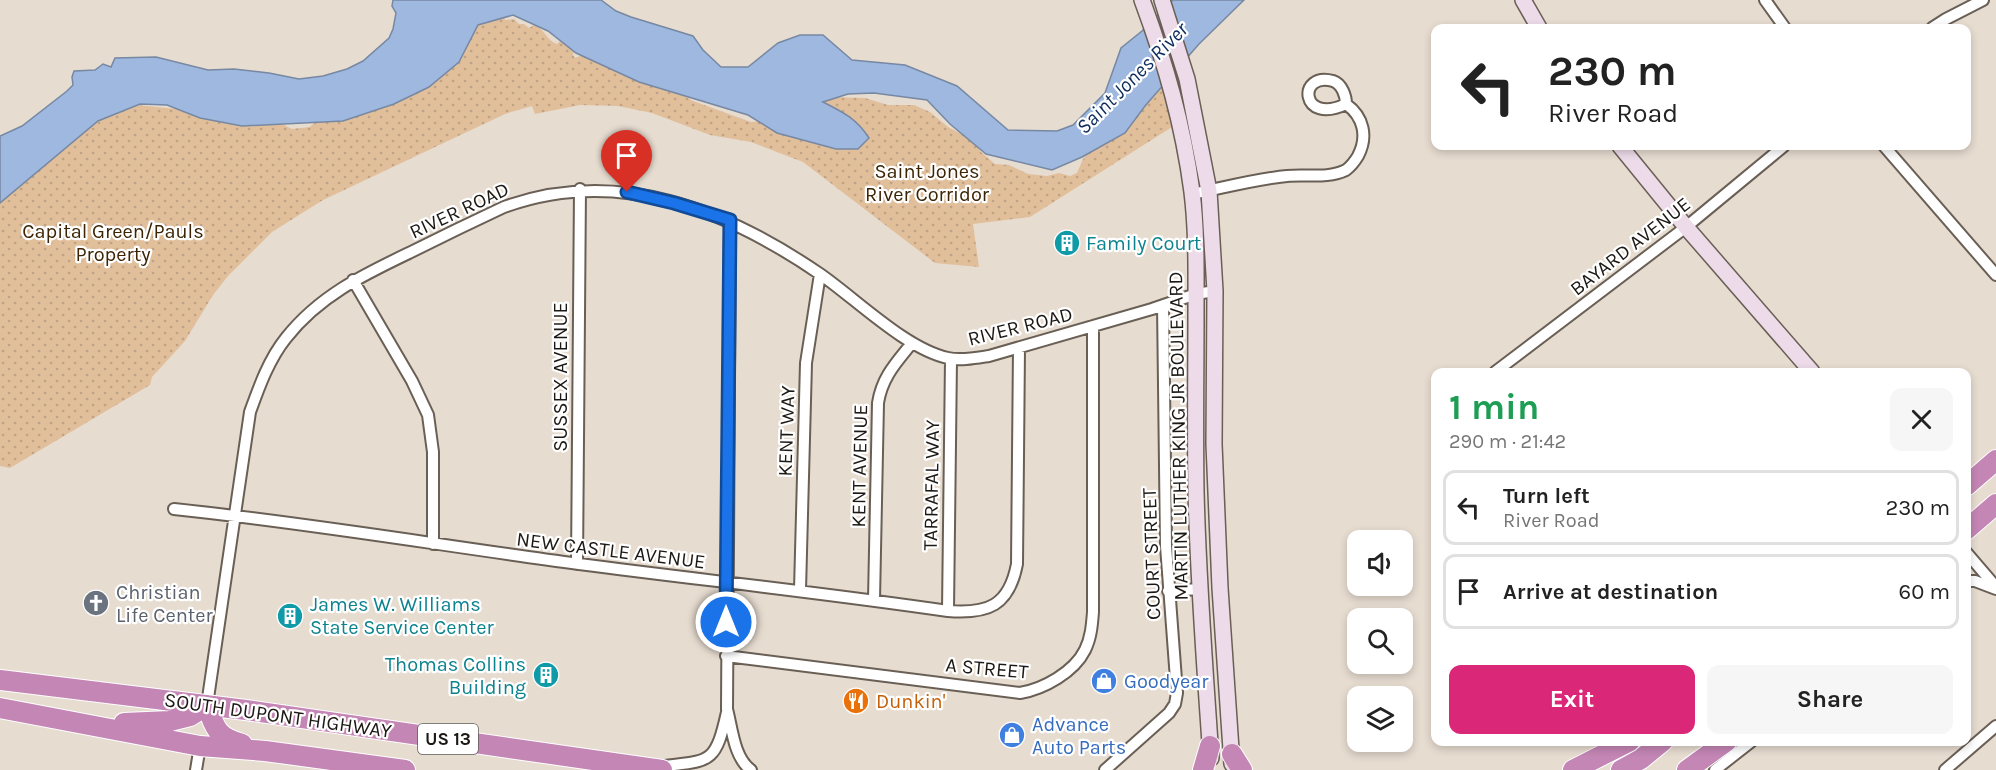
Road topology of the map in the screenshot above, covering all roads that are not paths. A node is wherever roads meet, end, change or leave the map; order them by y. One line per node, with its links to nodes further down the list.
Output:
1 (1142, 0): 15 (street, MARTIN LUTHER KING JR BOULEVARD)
2 (1522, 0): 6 (street)
3 (1765, 0): 7 (street)
4 (1983, 0): 8 (street)
5 (1162, 2): 14 (street, MARTIN LUTHER KING JR BOULEVARD)
6 (1537, 24)
7 (1782, 24)
8 (1938, 24)
9 (1346, 105): 14 (street)
10 (1623, 150): 17 (street)
11 (1779, 150): 17 (street, BAYARD AVENUE)
12 (1887, 150): 19 (street)
13 (580, 189): 16 (street, RIVER ROAD); 20 (street, RIVER ROAD); 39 (street, SUSSEX AVENUE)
14 (1209, 191): 15 (street); 21 (street, MARTIN LUTHER KING JR BOULEVARD)
15 (1192, 194): 22 (street, MARTIN LUTHER KING JR BOULEVARD)
16 (730, 220): 18 (street, RIVER ROAD); 41 (street)
17 (1686, 227): 28 (street, BAYARD AVENUE); 29 (street)
18 (820, 274): 25 (street, RIVER ROAD); 44 (street, KENT WAY)
19 (1996, 275)
20 (353, 280): 35 (street, RIVER ROAD); 37 (street)
21 (1215, 291): 22 (street, RIVER ROAD); 66 (street, MARTIN LUTHER KING JR BOULEVARD)
22 (1196, 294): 23 (street, RIVER ROAD); 43 (street, MARTIN LUTHER KING JR BOULEVARD)
23 (1163, 305): 24 (street, RIVER ROAD); 45 (street, COURT STREET)
24 (1093, 326): 26 (street, RIVER ROAD); 48 (street, A STREET)
25 (912, 343): 27 (street, RIVER ROAD); 46 (street, KENT AVENUE)
26 (1019, 348): 27 (street, RIVER ROAD); 47 (street, NEW CASTLE AVENUE)
27 (951, 358): 47 (street, TARRAFAL WAY)
28 (1500, 368)
29 (1809, 368)
30 (1993, 463): 31 (highway); 32 (highway)
31 (1971, 470)
32 (1971, 482)
33 (1996, 504): 36 (highway)
34 (174, 508): 35 (street, NEW CASTLE AVENUE)
35 (234, 515): 37 (street, NEW CASTLE AVENUE); 51 (street, RIVER ROAD)
36 (1971, 526)
37 (433, 544): 39 (street, NEW CASTLE AVENUE)
38 (1971, 558): 42 (street)
39 (577, 564): 41 (street, NEW CASTLE AVENUE)
40 (1971, 582): 42 (street)
41 (727, 583): 44 (street, NEW CASTLE AVENUE); 48 (street)
42 (1996, 588)
43 (1200, 589): 45 (street); 60 (street, MARTIN LUTHER KING JR BOULEVARD)
44 (800, 590): 46 (street, NEW CASTLE AVENUE)
45 (1168, 591): 71 (street, COURT STREET)
46 (874, 600): 47 (street, NEW CASTLE AVENUE)
47 (948, 611)
48 (726, 656): 53 (street)
49 (0, 680): 50 (highway, SOUTH DUPONT HIGHWAY / US 13)
50 (176, 701): 51 (highway, SOUTH DUPONT HIGHWAY / US 13); 55 (highway)
51 (207, 705): 54 (highway, SOUTH DUPONT HIGHWAY / US 13); 55 (highway); 57 (highway)
52 (0, 708): 56 (highway, SOUTH DUPONT HIGHWAY / US 13)
53 (727, 709): 67 (street); 70 (street)
54 (246, 710): 57 (highway); 67 (highway, SOUTH DUPONT HIGHWAY / US 13)
55 (190, 716): 56 (highway); 59 (highway)
56 (64, 720): 59 (highway, SOUTH DUPONT HIGHWAY / US 13)
57 (214, 726): 59 (highway); 65 (highway)
58 (1996, 726): 78 (street)
59 (200, 746): 65 (highway, SOUTH DUPONT HIGHWAY / US 13); 68 (street)
60 (1210, 746): 72 (highway); 73 (street, MARTIN LUTHER KING JR BOULEVARD)
61 (1620, 746): 74 (highway)
62 (1658, 746): 75 (highway)
63 (1720, 746): 76 (highway)
64 (1746, 746): 77 (street)
65 (265, 751): 69 (highway, SOUTH DUPONT HIGHWAY / US 13)
66 (1235, 765)
67 (656, 769)
68 (196, 770)
69 (405, 770)
70 (751, 770)
71 (1105, 770)
72 (1203, 770)
73 (1212, 770)
74 (1573, 770)
75 (1621, 770)
76 (1687, 770)
77 (1715, 770)
78 (1945, 770)

